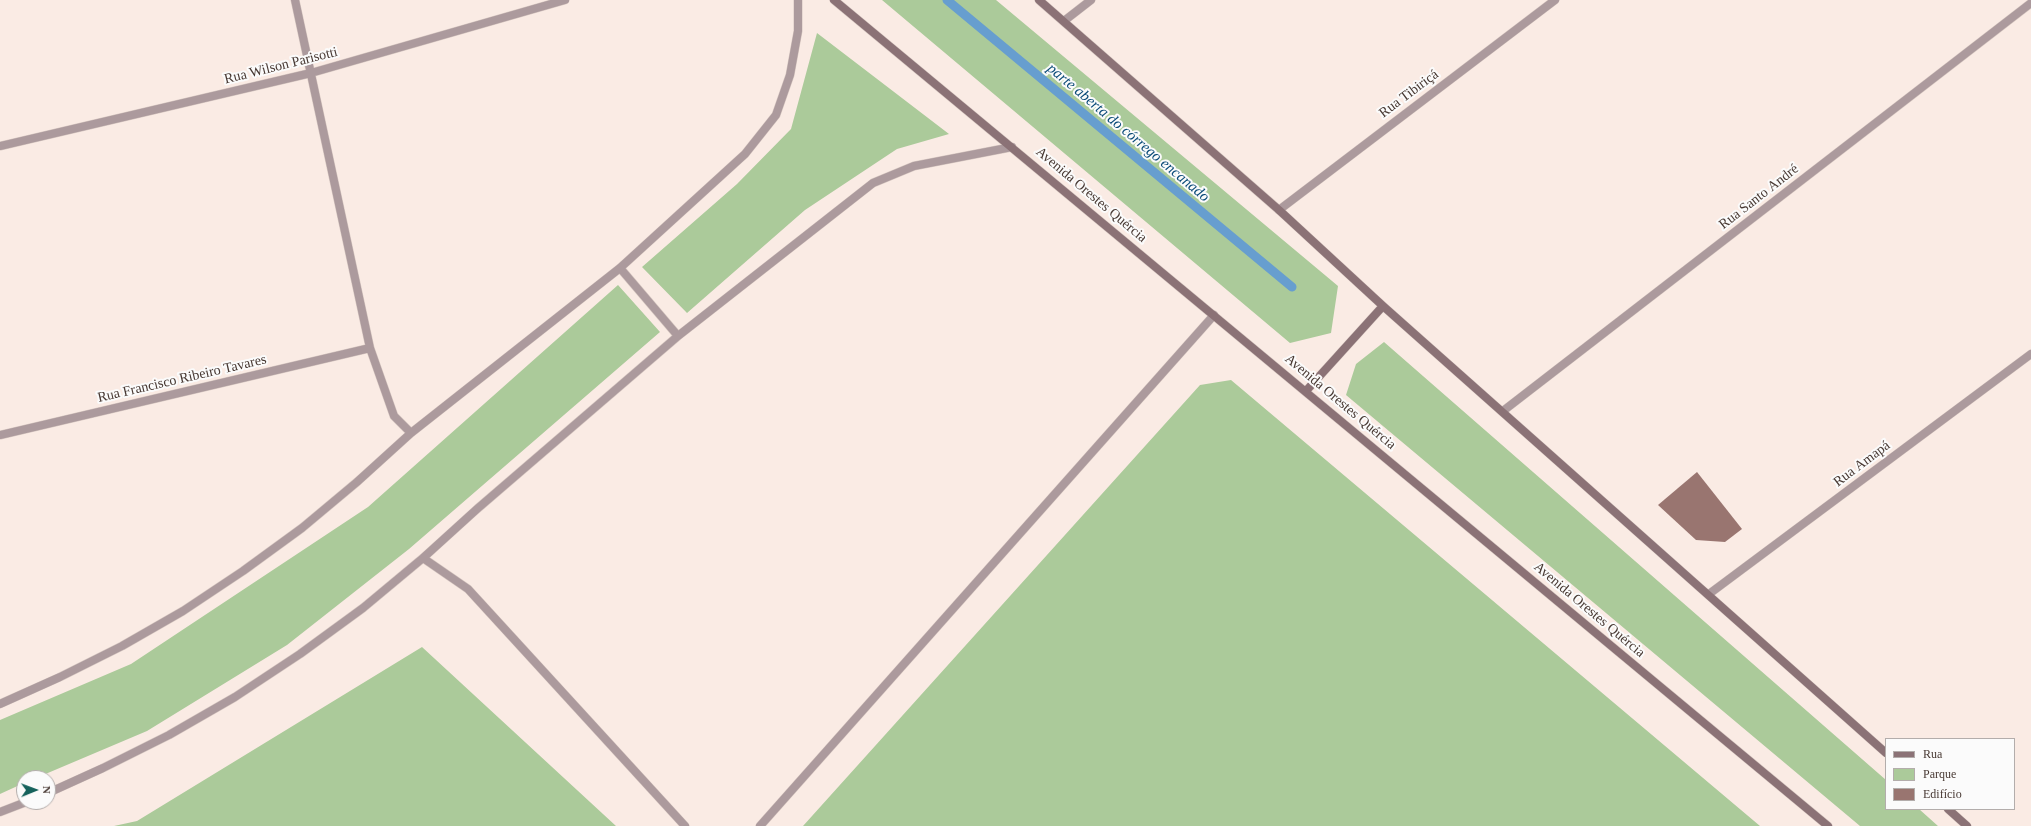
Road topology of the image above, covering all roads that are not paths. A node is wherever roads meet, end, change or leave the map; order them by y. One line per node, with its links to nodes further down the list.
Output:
1 (295, 0): 10 (street)
2 (566, 0): 10 (street, Rua Wilson Parisotti)
3 (798, 0): 14 (street)
4 (834, 0): 12 (main road, Avenida Orestes Quércia)
5 (1039, 0): 9 (main road)
6 (1091, 0): 9 (street)
7 (1555, 0): 13 (street, Rua Tibiriçá)
8 (2031, 3): 21 (street, Rua Santo André)
9 (1064, 21): 13 (main road)
10 (311, 73): 11 (street, Rua Wilson Parisotti); 18 (street)
11 (0, 146)
12 (1012, 146): 16 (main road, Avenida Orestes Quércia); 17 (street)
13 (1279, 210): 15 (main road)
14 (620, 268): 17 (street); 22 (street)
15 (1383, 306): 20 (main road); 21 (main road)
16 (1214, 315): 20 (main road, Avenida Orestes Quércia); 33 (street)
17 (678, 336): 24 (street)
18 (370, 348): 22 (street); 23 (street, Rua Francisco Ribeiro Tavares)
19 (2031, 354): 25 (street, Rua Amapá)
20 (1306, 391): 34 (main road, Avenida Orestes Quércia)
21 (1503, 411): 25 (main road)
22 (411, 433): 26 (street)
23 (0, 435)
24 (423, 558): 28 (street); 32 (street)
25 (1709, 594): 27 (main road)
26 (0, 704)
27 (1885, 752)
28 (56, 789)
29 (16, 806): 31 (street)
30 (1949, 810): 35 (main road)
31 (0, 812)
32 (685, 826)
33 (760, 826)
34 (1828, 826)
35 (1967, 826)

